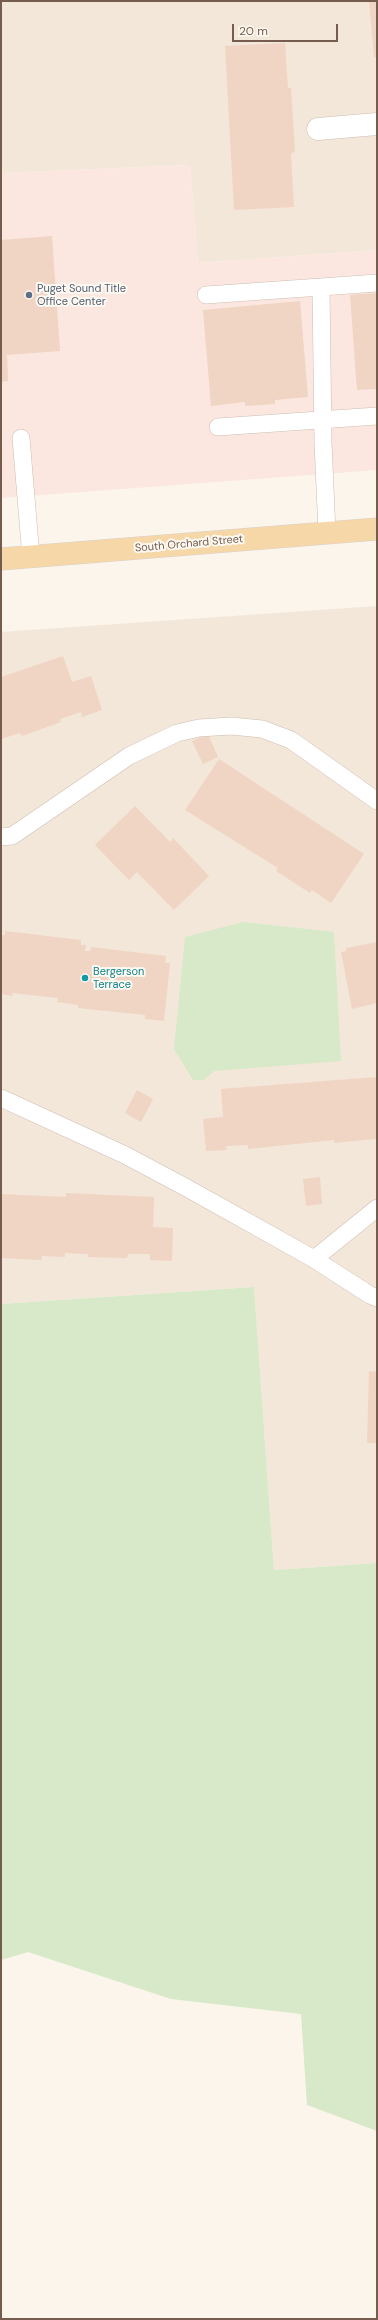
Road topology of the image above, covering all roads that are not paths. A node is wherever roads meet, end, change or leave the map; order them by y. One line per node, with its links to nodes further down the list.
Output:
1 (377, 124): 2 (street)
2 (318, 129)
3 (377, 283): 4 (lane)
4 (321, 287): 5 (lane); 7 (lane)
5 (206, 295)
6 (377, 416): 7 (lane)
7 (323, 420): 8 (lane); 11 (lane)
8 (218, 427)
9 (21, 438): 12 (lane)
10 (377, 529): 11 (main road, South Orchard Street)
11 (327, 533): 12 (main road, South Orchard Street)
12 (31, 557): 13 (main road, South Orchard Street)
13 (1, 559)
14 (377, 801): 15 (lane)
15 (1, 837)
16 (1, 1098): 18 (lane)
17 (377, 1208): 18 (lane)
18 (314, 1259): 19 (lane)
19 (377, 1298)

